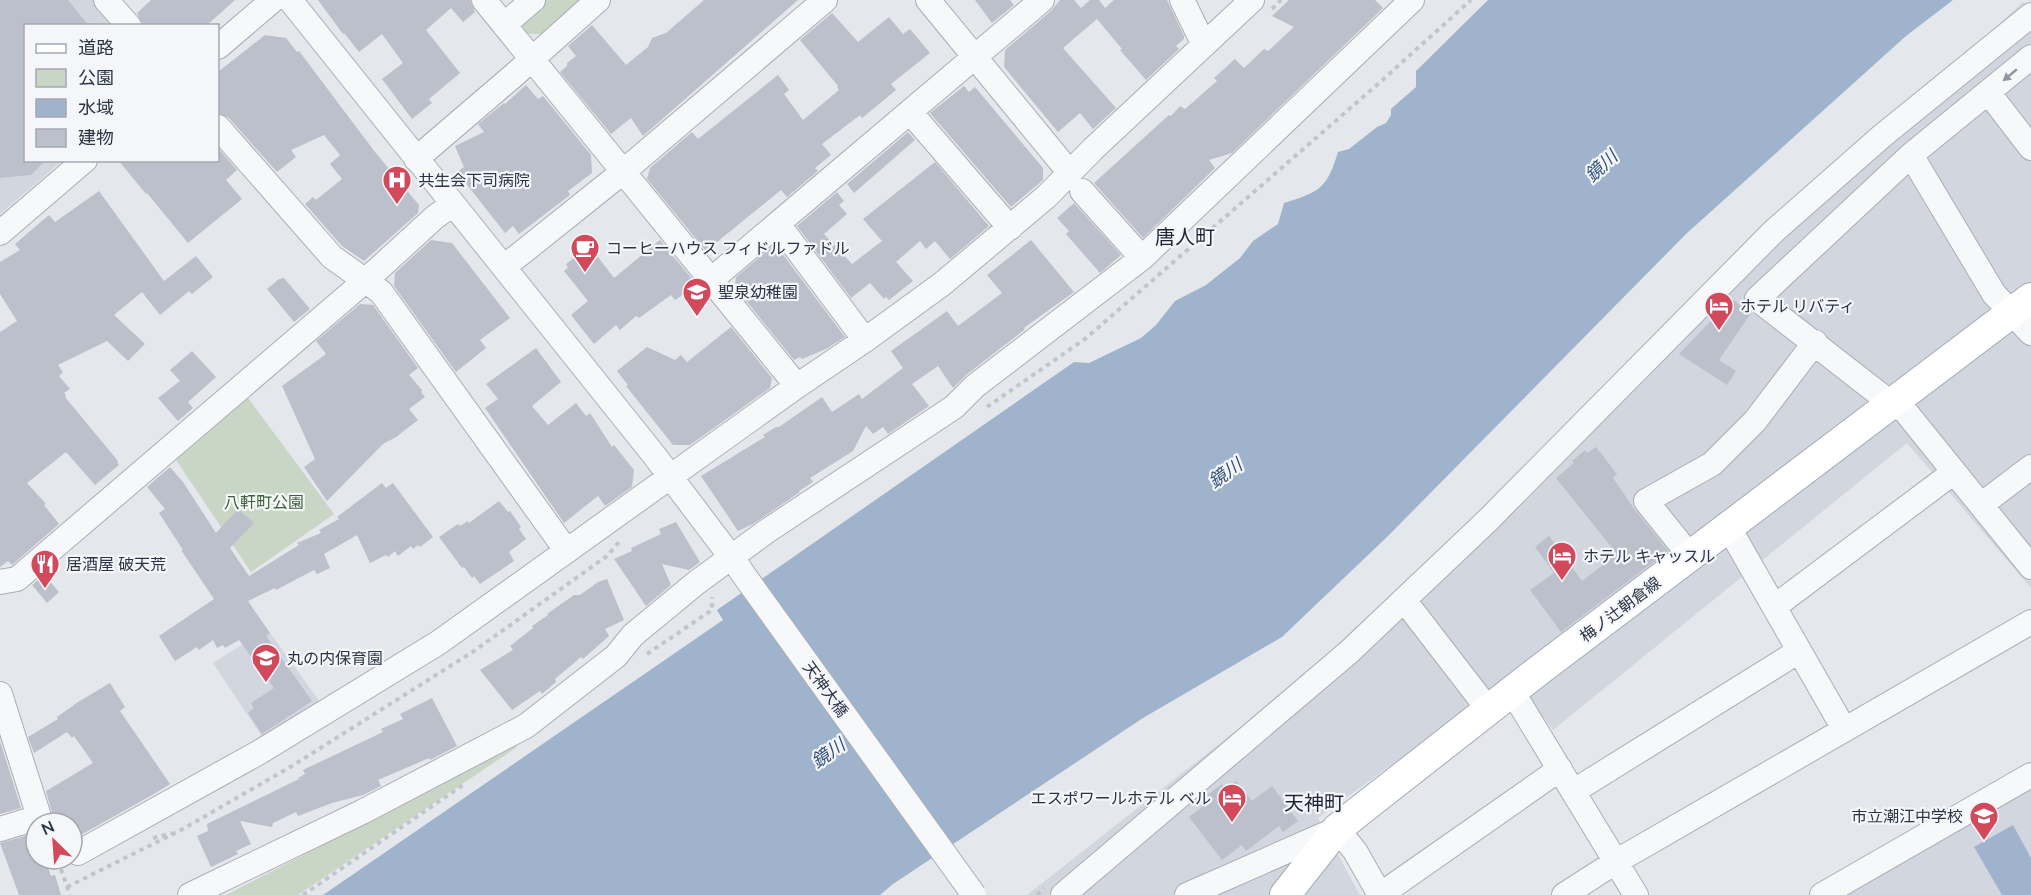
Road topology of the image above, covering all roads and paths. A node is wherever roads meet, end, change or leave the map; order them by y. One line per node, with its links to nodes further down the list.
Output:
1 (106, 0): 14 (street)
2 (273, 0): 17 (street)
3 (290, 0): 26 (street, 天神大橋)
4 (484, 0): 15 (street)
5 (533, 0): 15 (street)
6 (598, 0): 20 (street)
7 (825, 0): 28 (street)
8 (928, 0): 18 (street)
9 (1042, 0): 18 (street)
10 (1182, 0): 16 (street)
11 (1252, 0): 16 (street)
12 (1412, 0): 34 (street)
13 (2031, 15): 53 (street)
14 (127, 24)
15 (504, 25): 20 (street)
16 (1204, 45): 29 (street)
17 (219, 46)
18 (974, 57): 22 (street); 29 (street)
19 (2031, 57): 21 (street, one-way to 21)
20 (531, 60): 26 (street); 28 (street)
21 (1988, 92): 24 (street); 25 (street)
22 (910, 112): 31 (street); 32 (street)
23 (219, 128): 37 (street)
24 (2031, 148)
25 (1911, 155): 38 (street); 40 (street)
26 (416, 159): 30 (street, 天神大橋)
27 (83, 162): 33 (street)
28 (624, 171): 35 (street); 36 (street)
29 (1076, 182): 32 (street); 34 (street)
30 (453, 204): 35 (street, 天神大橋); 37 (street)
31 (778, 224): 36 (street); 39 (street)
32 (1010, 228): 39 (street)
33 (0, 233)
34 (1142, 258): 50 (street)
35 (504, 267): 45 (street, 天神大橋)
36 (711, 280): 41 (street)
37 (365, 281): 48 (street); 52 (street)
38 (2024, 315): 42 (main road, 梅ノ辻朝倉線)
39 (865, 340): 41 (street)
40 (1815, 342): 42 (street); 49 (street)
41 (797, 386): 45 (street)
42 (1892, 404): 44 (street); 47 (main road, 梅ノ辻朝倉線)
43 (2031, 467): 46 (street)
44 (1954, 472): 46 (street); 54 (street)
45 (671, 476): 48 (street); 50 (street, 天神大橋)
46 (1982, 506): 51 (street)
47 (1729, 528): 49 (main road, 梅ノ辻朝倉線); 54 (street)
48 (566, 550): 68 (street)
49 (1691, 557): 57 (main road, 梅ノ辻朝倉線)
50 (736, 564): 72 (street); 73 (street, 天神大橋, bridge)
51 (2031, 567)
52 (0, 582)
53 (1404, 600): 59 (street); 74 (street)
54 (1774, 608): 56 (street)
55 (2031, 622): 60 (street)
56 (1799, 651): 60 (street); 63 (street)
57 (1512, 691): 59 (main road, 梅ノ辻朝倉線); 61 (street)
58 (0, 694): 64 (street)
59 (1488, 709): 67 (main road, 梅ノ辻朝倉線)
60 (1844, 729): 69 (street)
61 (1560, 768): 63 (street); 77 (street)
62 (2031, 775): 80 (street)
63 (1574, 790): 69 (street)
64 (37, 811)
65 (24, 824): 66 (street)
66 (0, 829)
67 (1337, 829): 75 (street); 76 (main road, 梅ノ辻朝倉線); 77 (street)
68 (84, 850)
69 (1617, 861): 78 (street); 79 (street)
70 (67, 871): 71 (path)
71 (70, 895)
72 (190, 895)
73 (974, 895)
74 (1063, 895)
75 (1187, 895)
76 (1284, 895)
77 (1380, 895)
78 (1563, 895)
79 (1636, 895)
80 (1822, 895)

